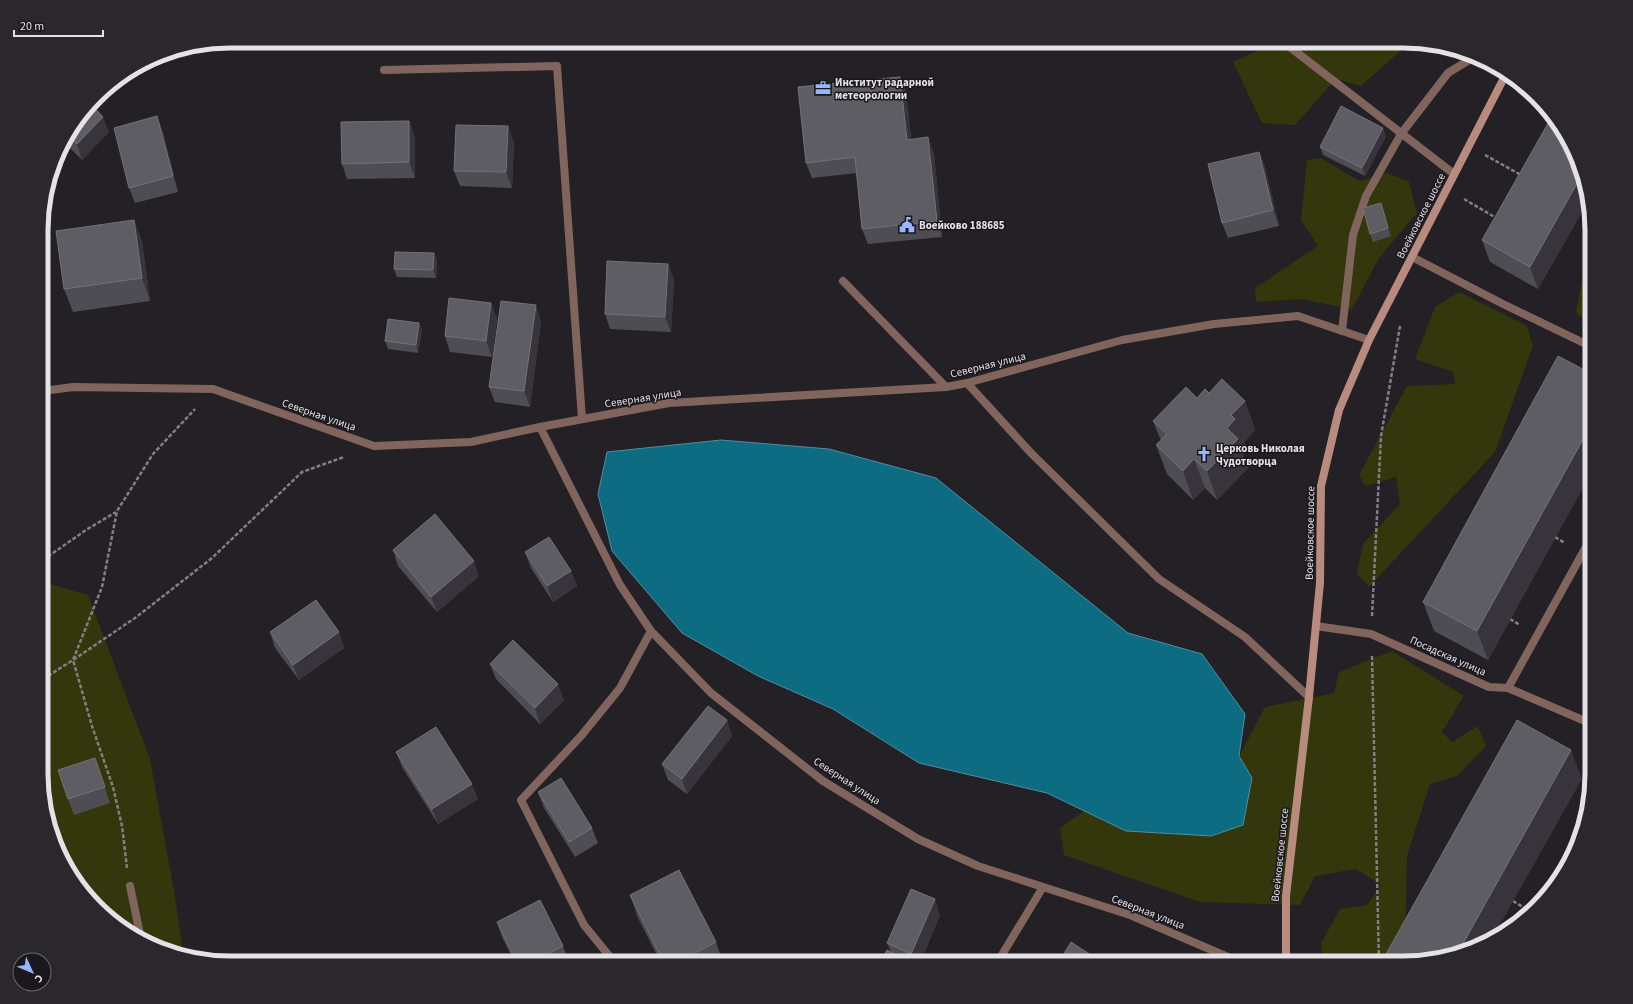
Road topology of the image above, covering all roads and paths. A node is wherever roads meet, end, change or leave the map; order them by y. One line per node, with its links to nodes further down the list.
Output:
1 (1291, 48): 5 (street)
2 (1469, 60): 5 (street)
3 (384, 70): 21 (street)
4 (1504, 79): 6 (street, Воейковское шоссе)
5 (1400, 134): 7 (street); 14 (street)
6 (1469, 146): 7 (street, Воейковское шоссе); 8 (path)
7 (1454, 174): 9 (street, Воейковское шоссе)
8 (1522, 176)
9 (1447, 190): 10 (path); 11 (street, Воейковское шоссе)
10 (1504, 222)
11 (1412, 257): 15 (street, Воейковское шоссе); 16 (street)
12 (843, 281): 18 (street)
13 (1401, 319): 29 (path)
14 (1342, 331): 15 (street, Северная улица); 17 (street, Северная улица)
15 (1369, 340): 27 (street, Воейковское шоссе)
16 (1585, 343)
17 (967, 383): 18 (street, Северная улица); 33 (street)
18 (946, 387): 21 (street, Северная улица)
19 (213, 389): 20 (street, Северная улица); 23 (street, Северная улица); 24 (path)
20 (48, 391)
21 (582, 419): 22 (street, Северная улица)
22 (540, 427): 23 (street, Северная улица); 28 (street, Северная улица)
23 (374, 446): 30 (path)
24 (116, 511): 26 (path); 30 (path)
25 (1585, 549): 32 (street)
26 (48, 557)
27 (1316, 626): 29 (street, Посадская улица); 33 (street, Воейковское шоссе)
28 (651, 631): 36 (street, Северная улица); 40 (street)
29 (1371, 634): 32 (street, Посадская улица); 44 (path)
30 (73, 660): 31 (path); 35 (path)
31 (48, 676)
32 (1508, 688): 34 (street, Посадская улица)
33 (1309, 697): 43 (street, Воейковское шоссе)
34 (1585, 721)
35 (130, 886): 39 (street)
36 (1043, 887): 41 (street); 42 (street, Северная улица)
37 (1513, 901): 38 (path)
38 (1526, 909)
39 (140, 932)
40 (609, 956)
41 (1001, 956)
42 (1226, 956)
43 (1286, 956)
44 (1379, 956)

